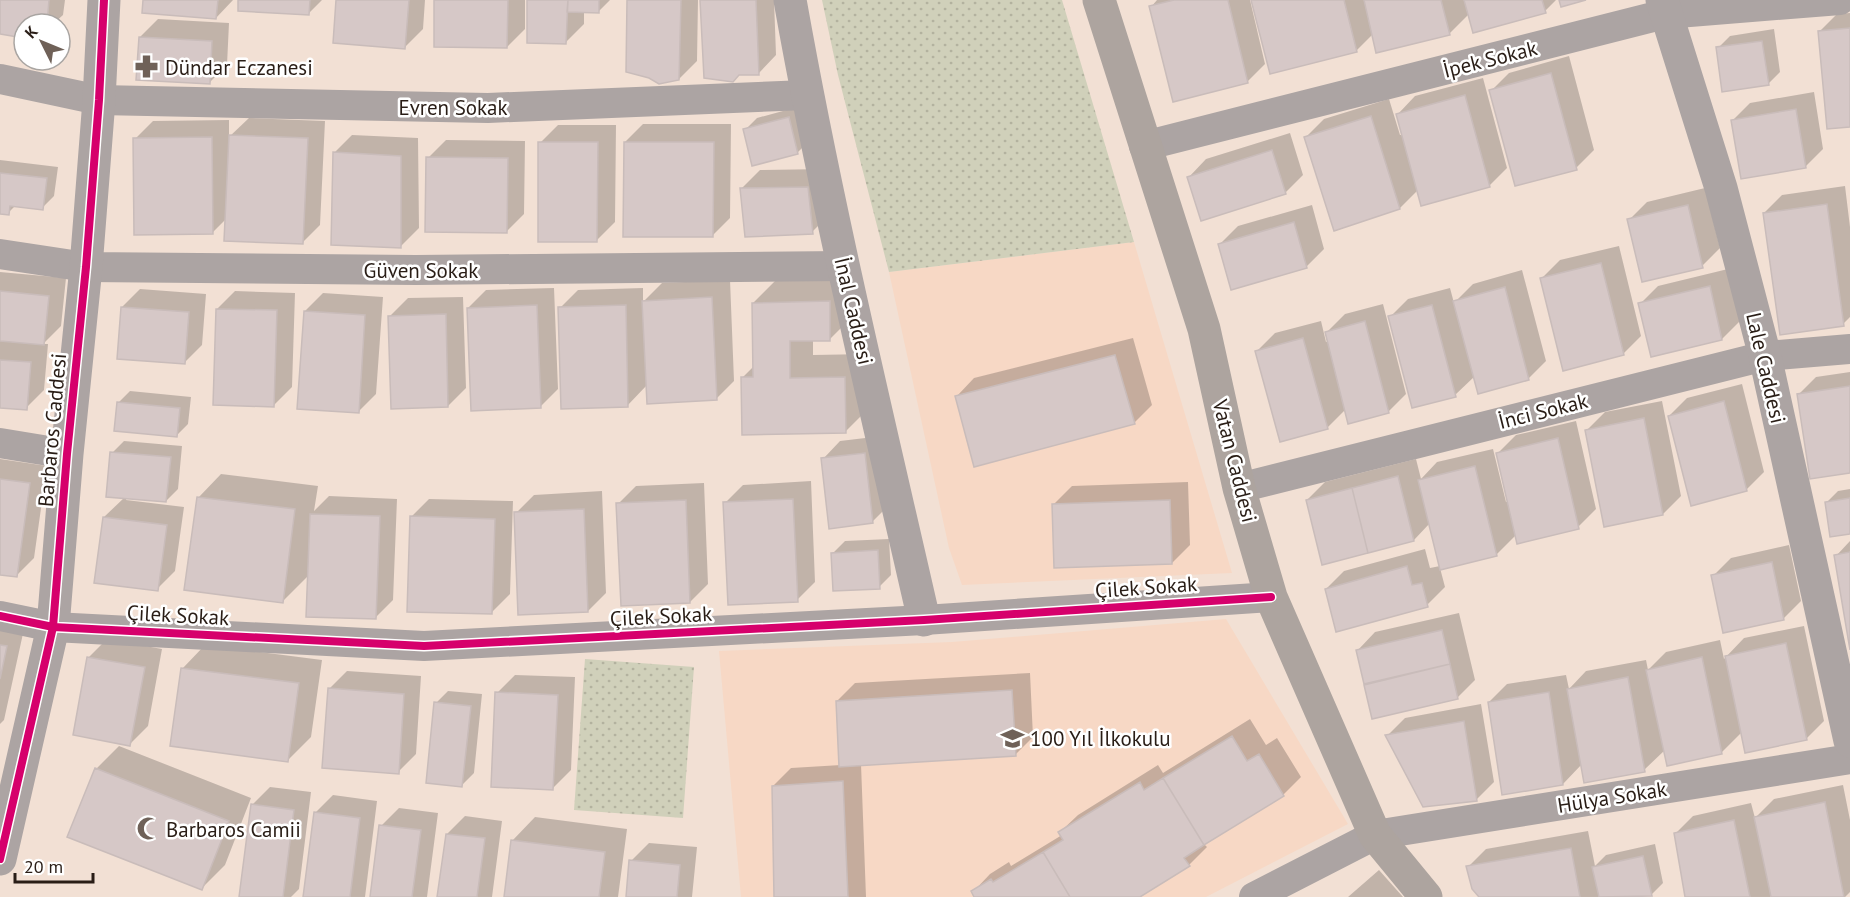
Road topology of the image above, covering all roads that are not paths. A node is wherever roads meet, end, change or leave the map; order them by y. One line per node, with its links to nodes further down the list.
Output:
1 (104, 0): 8 (street, Barbaros Caddesi)
2 (789, 0): 7 (street, İnal Caddesi)
3 (1099, 0): 9 (main road, Vatan Caddesi)
4 (1840, 0): 5 (street, İpek Sokak)
5 (1664, 7): 9 (street, İpek Sokak); 14 (street, Lale Caddesi)
6 (0, 79): 8 (street, Evren Sokak)
7 (807, 96): 8 (street, Evren Sokak); 11 (street, İnal Caddesi)
8 (99, 100): 12 (street, Barbaros Caddesi)
9 (1144, 146): 17 (main road, Vatan Caddesi)
10 (0, 255): 12 (street, Güven Sokak)
11 (843, 266): 12 (street, Güven Sokak); 20 (street, İnal Caddesi)
12 (87, 267): 16 (street, Barbaros Caddesi)
13 (1850, 349): 14 (street, İnci Sokak)
14 (1765, 356): 17 (street, İnci Sokak); 22 (street, Lale Caddesi)
15 (0, 443): 16 (street)
16 (67, 454): 21 (street, Barbaros Caddesi)
17 (1239, 488): 18 (main road, Vatan Caddesi)
18 (1270, 597): 20 (street, Çilek Sokak); 24 (main road, Vatan Caddesi)
19 (0, 616): 21 (street, Çilek Sokak)
20 (924, 621): 21 (street, Çilek Sokak)
21 (53, 627): 25 (street, Barbaros Caddesi)
22 (1850, 741)
23 (1850, 759): 24 (street, Hülya Sokak)
24 (1375, 835): 26 (street, Hülya Sokak); 27 (main road, Vatan Caddesi)
25 (0, 859)
26 (1254, 897)
27 (1426, 897)

